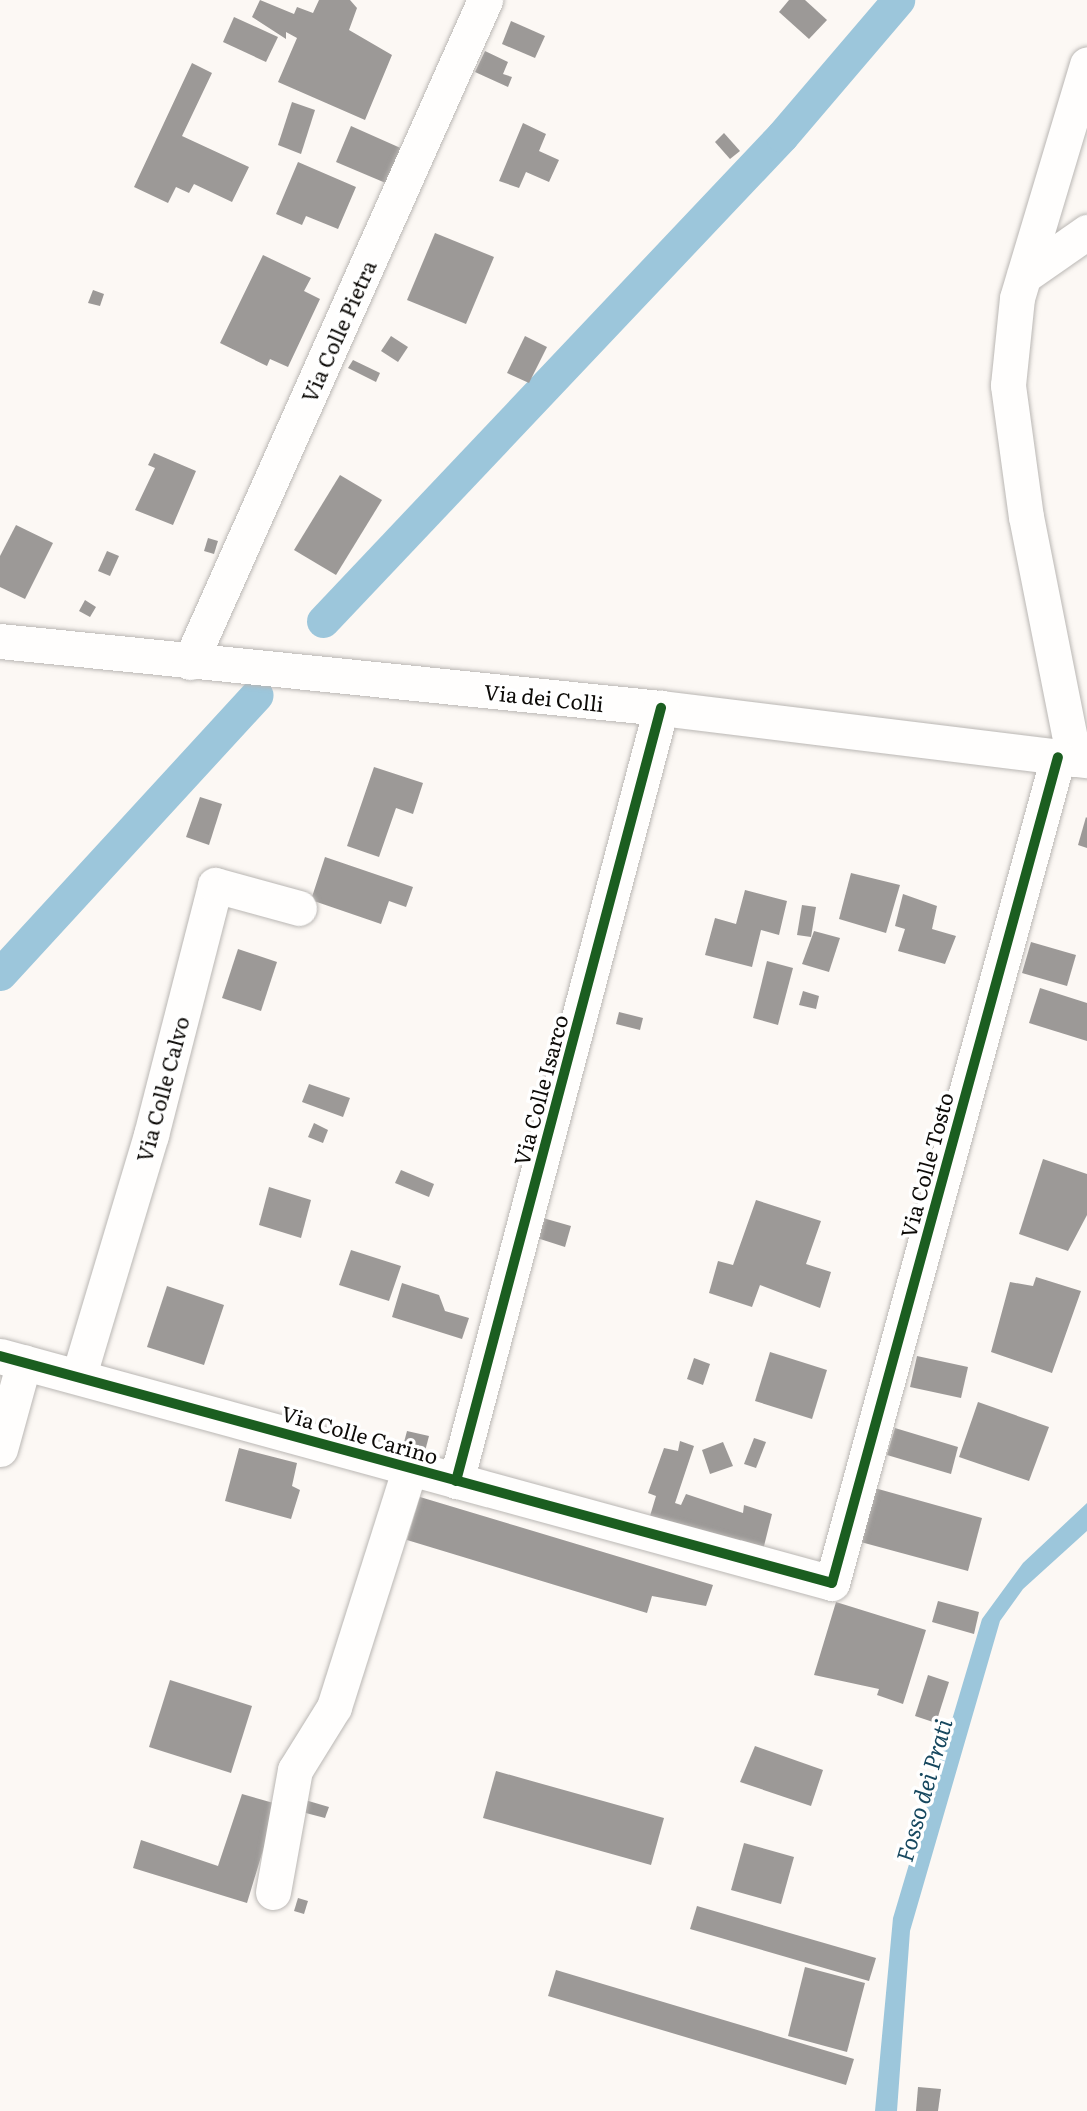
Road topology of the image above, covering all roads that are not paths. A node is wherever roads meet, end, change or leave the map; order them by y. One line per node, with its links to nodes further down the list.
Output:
1 (485, 0): 6 (street, Via Colle Pietra)
2 (1087, 64): 4 (street)
3 (1087, 232): 4 (street)
4 (1024, 276): 8 (street)
5 (0, 641): 6 (street, Via dei Colli)
6 (190, 662): 7 (street, Via dei Colli)
7 (661, 708): 8 (street, Via dei Colli); 14 (street, Via Colle Isarco)
8 (1073, 759): 15 (street, Via Colle Tosto)
9 (299, 908): 11 (street, Via Colle Calvo)
10 (12, 1359): 11 (street, Via Colle Carino); 12 (street)
11 (79, 1375): 13 (street, Via Colle Carino)
12 (0, 1449)
13 (410, 1468): 14 (street, Via Colle Carino); 16 (street)
14 (456, 1481): 15 (street, Via Colle Carino)
15 (832, 1583)
16 (273, 1892)

